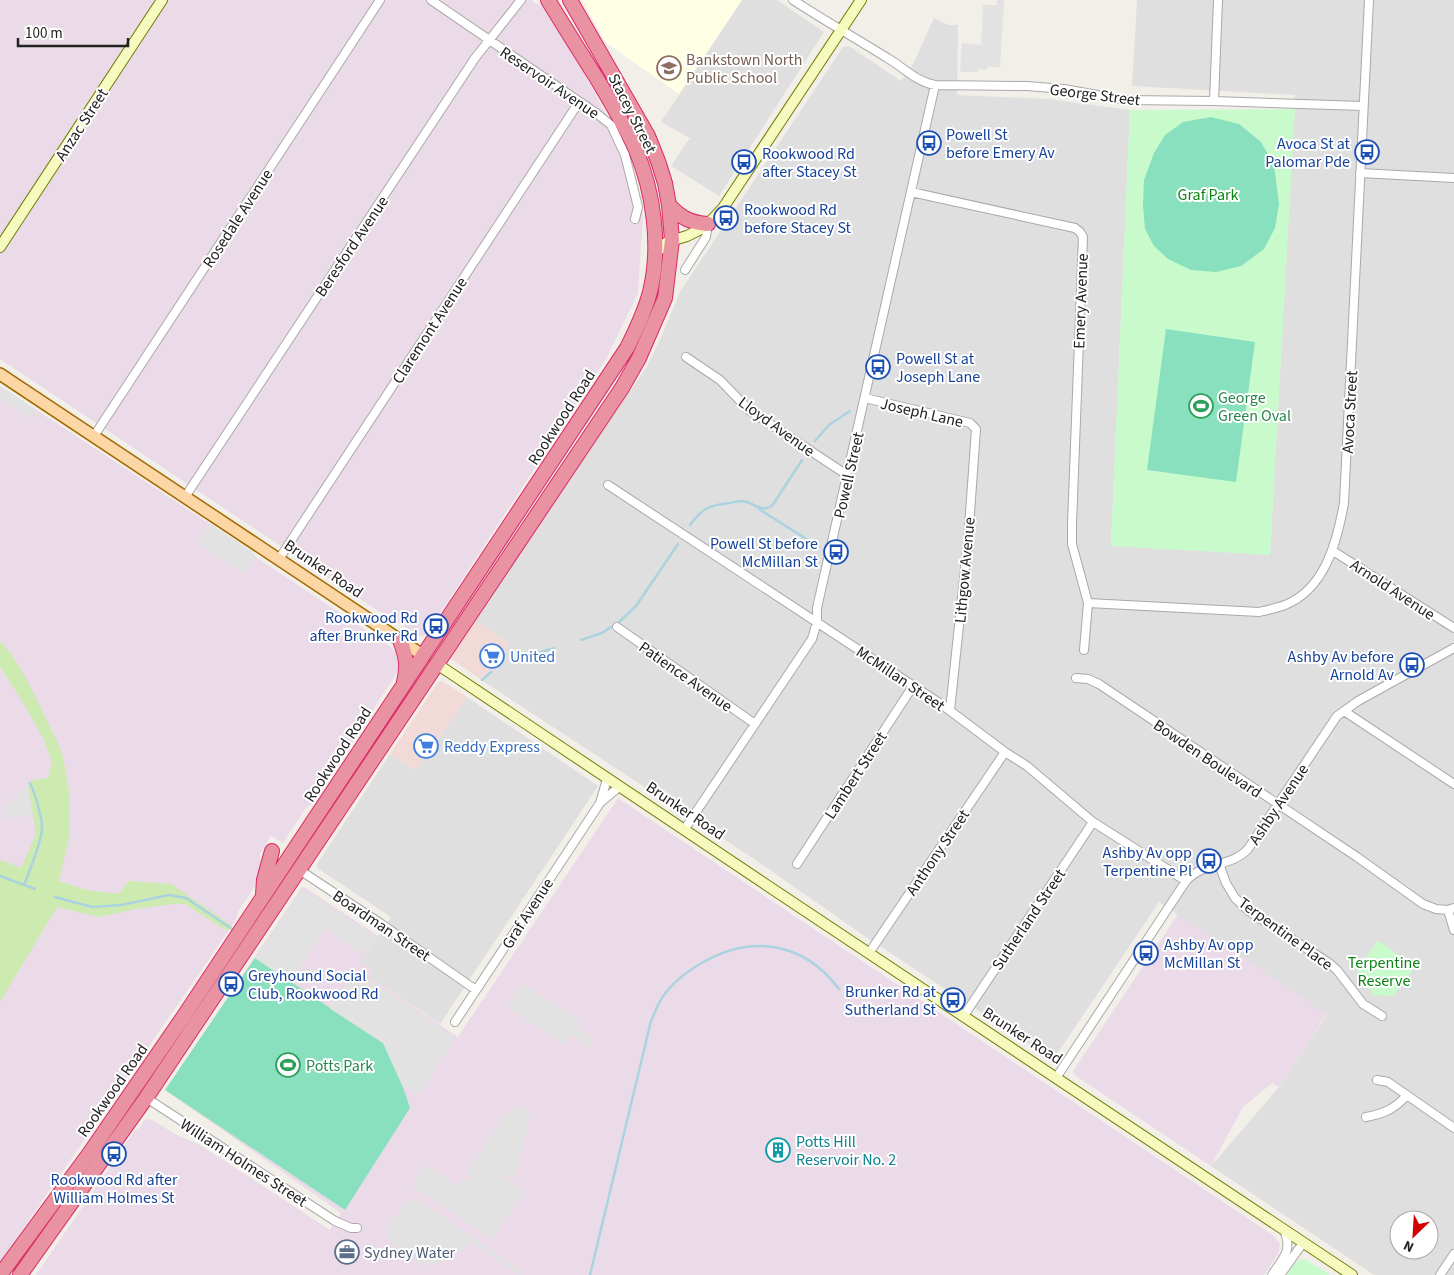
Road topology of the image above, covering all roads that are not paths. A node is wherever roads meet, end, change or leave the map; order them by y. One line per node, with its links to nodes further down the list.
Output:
1 (162, 0): 24 (main road, Anzac Street)
2 (380, 0): 31 (street, Rosedale Avenue)
3 (431, 0): 12 (street, Reservoir Avenue)
4 (522, 0): 12 (street, Beresford Avenue)
5 (548, 0): 25 (highway, Stacey Street)
6 (570, 0): 20 (highway, Stacey Street)
7 (794, 0): 11 (street, George Street)
8 (861, 0): 11 (main road)
9 (1218, 0): 14 (street)
10 (1369, 0): 16 (street, Avoca Street)
11 (841, 30): 13 (street, George Street); 22 (main road)
12 (489, 40): 15 (street, Reservoir Avenue); 34 (street, Beresford Avenue)
13 (935, 85): 14 (street, George Street); 19 (street, Powell Street)
14 (1214, 101): 16 (street, George Street)
15 (579, 102): 21 (street, Reservoir Avenue); 36 (street, Claremont Avenue)
16 (1364, 106): 17 (street, Avoca Street)
17 (1360, 173): 18 (street); 35 (street, Avoca Street)
18 (1454, 178)
19 (911, 192): 29 (street, Powell Street); 37 (street, Emery Avenue)
20 (670, 205): 22 (highway); 23 (highway, Stacey Street)
21 (635, 219)
22 (708, 224): 23 (main road); 26 (street)
23 (672, 240): 25 (main road); 45 (highway, Rookwood Road)
24 (0, 247)
25 (655, 254): 44 (highway, Rookwood Road)
26 (685, 270)
27 (686, 357): 32 (street, Lloyd Avenue)
28 (0, 374): 31 (main road, Brunker Road)
29 (865, 398): 30 (street, Joseph Lane); 32 (street, Powell Street)
30 (976, 429): 49 (street, Lithgow Avenue)
31 (94, 436): 34 (main road, Brunker Road)
32 (847, 476): 38 (street, Powell Street)
33 (608, 485): 38 (street, McMillan Street)
34 (185, 497): 36 (main road, Brunker Road)
35 (1333, 551): 37 (street, Avoca Street); 40 (street, Arnold Avenue)
36 (279, 559): 41 (main road, Brunker Road)
37 (1088, 603): 43 (street)
38 (817, 622): 47 (street, McMillan Street); 51 (street, Powell Street)
39 (617, 627): 51 (street, Patience Avenue)
40 (1454, 628)
41 (400, 640): 44 (main road, Brunker Road); 48 (highway)
42 (1454, 648): 50 (street, Ashby Avenue)
43 (1084, 650)
44 (424, 656): 45 (highway, Brunker Road); 48 (highway, Rookwood Road)
45 (437, 664): 53 (main road, Brunker Road); 64 (highway, Rookwood Road)
46 (1076, 678): 57 (street, Bowden Boulevard)
47 (913, 686): 49 (street, McMillan Street); 62 (street, Lambert Street)
48 (403, 687): 61 (highway, Rookwood Road)
49 (950, 710): 52 (street, McMillan Street)
50 (1344, 711): 54 (street); 57 (street, Ashby Avenue)
51 (755, 724): 59 (street, Powell Street)
52 (1005, 752): 58 (street, McMillan Street); 69 (street, Anthony Street)
53 (607, 779): 55 (main road, Brunker Road); 56 (street, Graf Avenue)
54 (1454, 784)
55 (619, 787): 56 (street, Graf Avenue); 59 (main road, Brunker Road)
56 (600, 803): 70 (street, Graf Avenue)
57 (1277, 804): 63 (street, Ashby Avenue); 67 (street, Bowden Boulevard)
58 (1092, 822): 65 (street, McMillan Street); 72 (street, Sutherland Street)
59 (684, 830): 69 (main road, Brunker Road)
60 (272, 852): 66 (highway)
61 (287, 862): 64 (street, Boardman Street); 66 (highway, Rookwood Road)
62 (797, 864)
63 (1220, 864): 65 (street, Ashby Avenue); 71 (street, Terpentine Place)
64 (299, 870): 70 (street, Boardman Street); 78 (highway, Rookwood Road)
65 (1186, 881): 74 (street, Ashby Avenue)
66 (263, 898): 76 (highway, Rookwood Road)
67 (1451, 909): 68 (street, Bowden Boulevard)
68 (1454, 930)
69 (869, 953): 72 (main road, Brunker Road)
70 (476, 990): 73 (street, Graf Avenue)
71 (1382, 1016)
72 (964, 1017): 74 (main road, Brunker Road)
73 (454, 1022)
74 (1056, 1078): 82 (main road, Brunker Road)
75 (1377, 1080): 77 (street)
76 (134, 1090): 78 (street, William Holmes Street); 85 (highway, Rookwood Road)
77 (1407, 1096): 79 (street); 80 (street)
78 (146, 1098): 81 (street, William Holmes Street); 86 (highway, Rookwood Road)
79 (1366, 1117)
80 (1454, 1128)
81 (357, 1228)
82 (1284, 1230): 83 (main road, Brunker Road); 87 (street)
83 (1303, 1243): 88 (street); 89 (main road, Brunker Road)
84 (1454, 1254): 90 (street)
85 (0, 1275)
86 (20, 1275)
87 (1272, 1275)
88 (1280, 1275)
89 (1352, 1275)
90 (1440, 1275)

